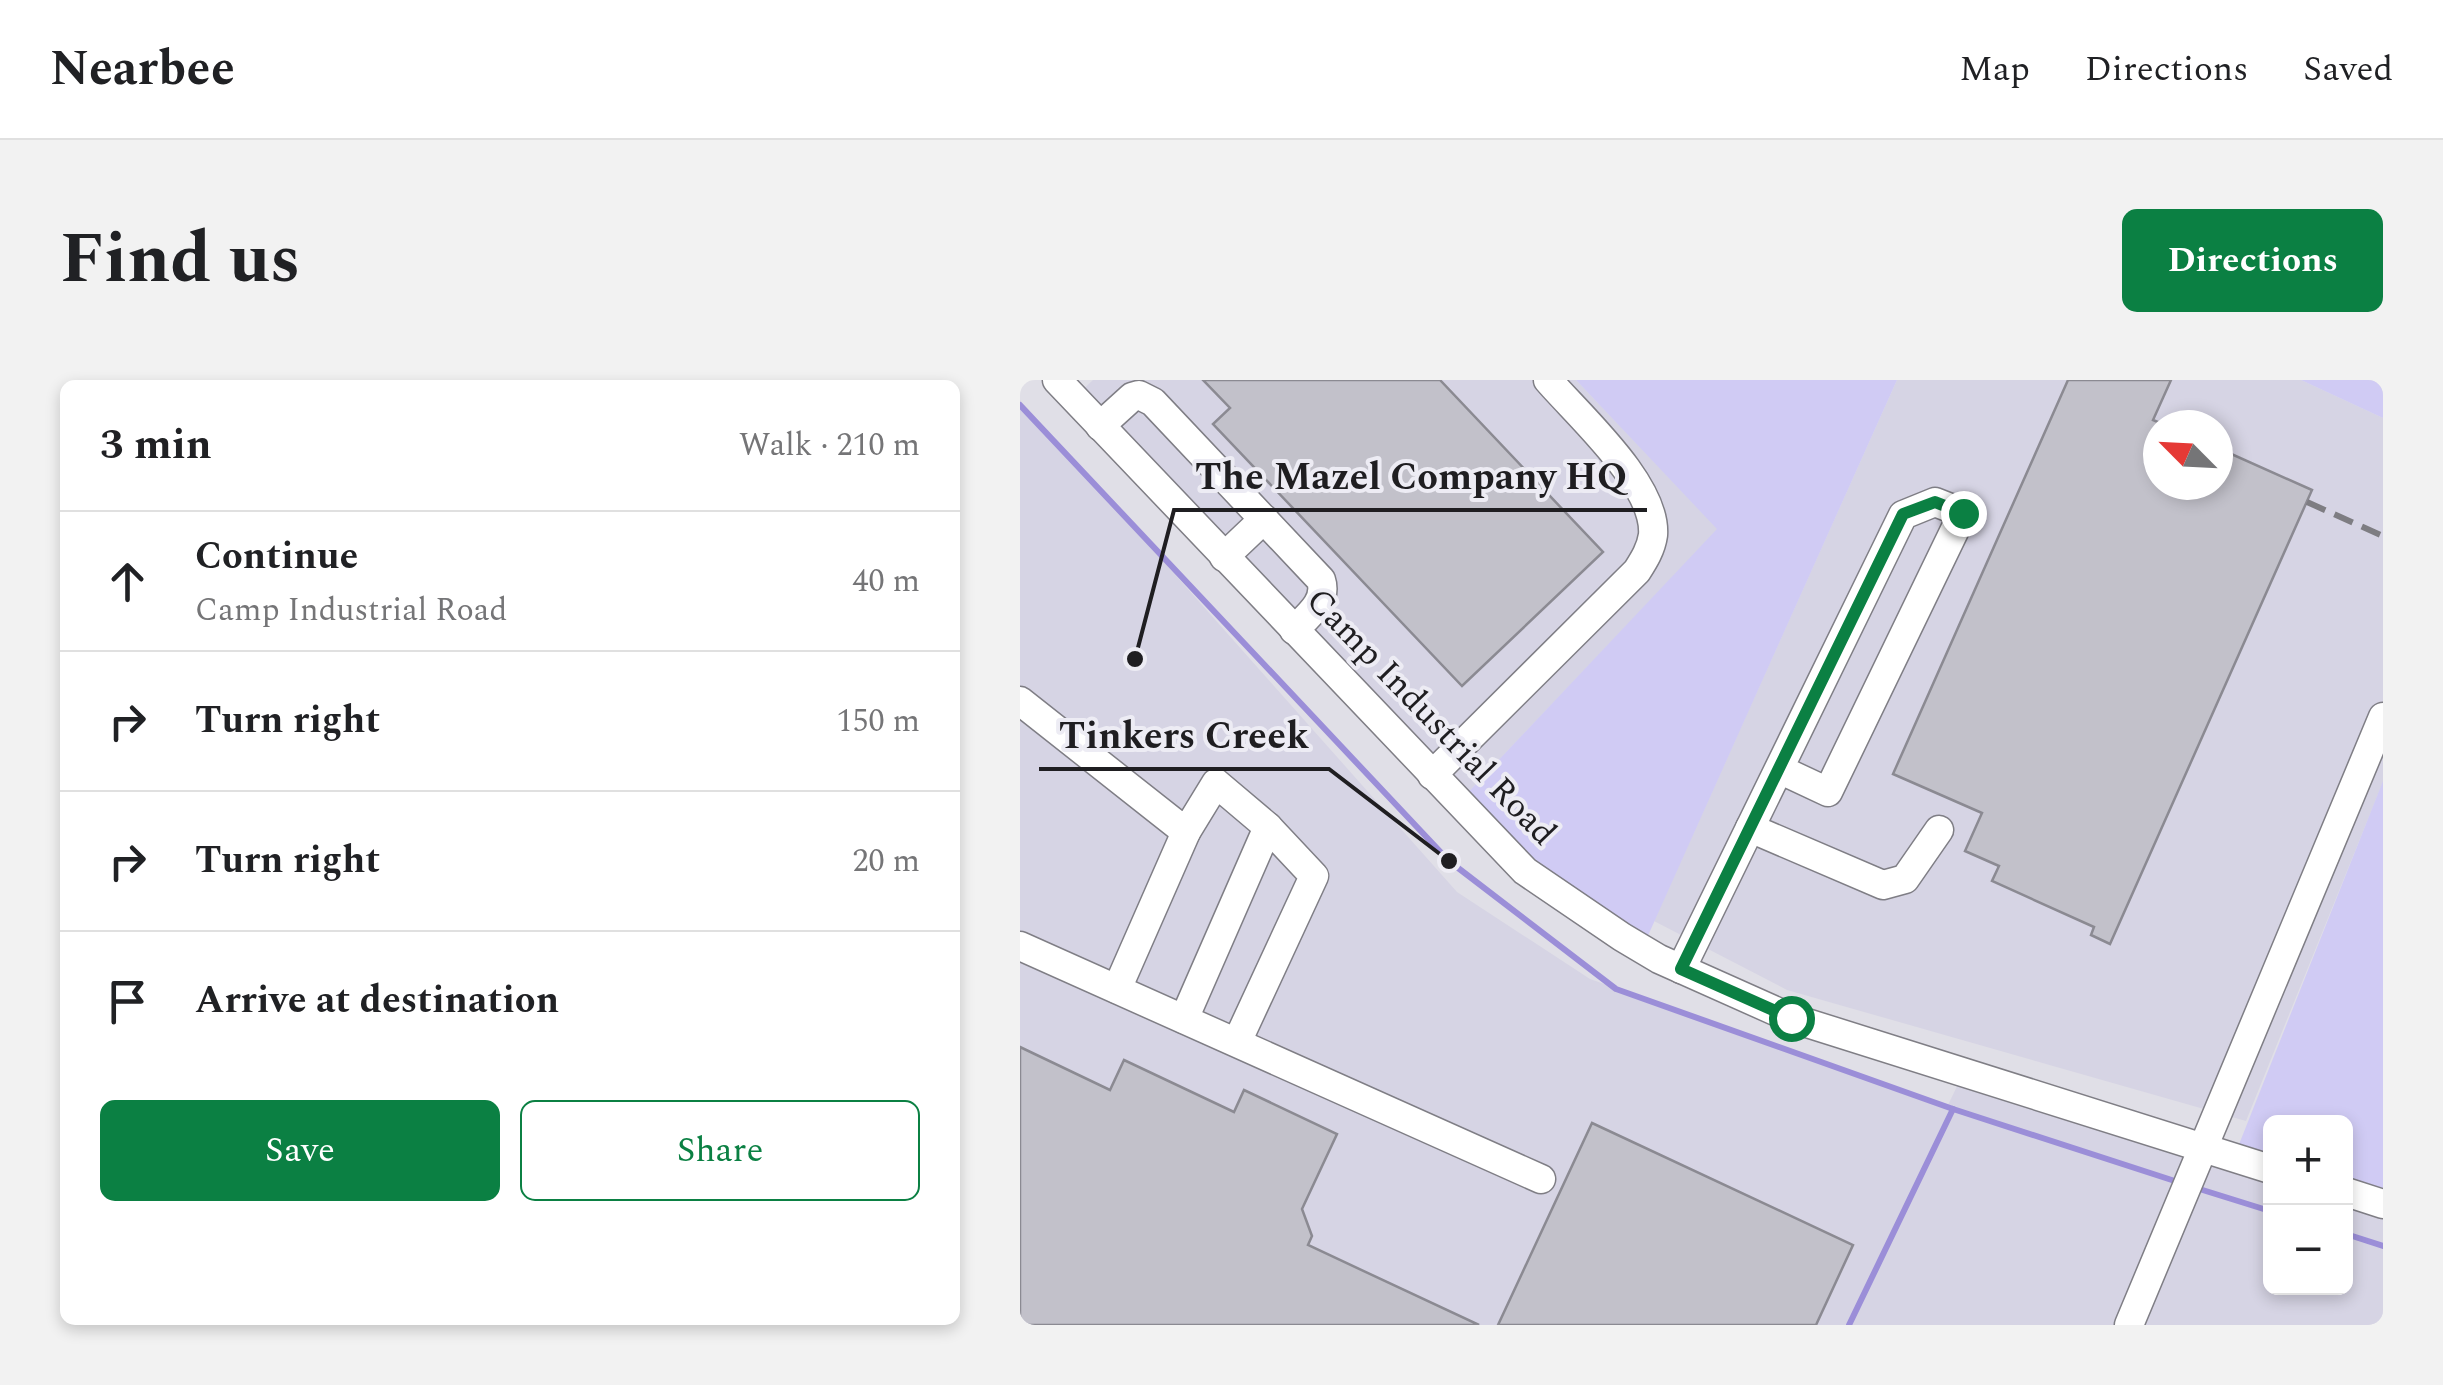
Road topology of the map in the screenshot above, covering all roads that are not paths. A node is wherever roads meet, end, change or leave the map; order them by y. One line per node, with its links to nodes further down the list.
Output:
1 (1057, 380): 3 (street, Camp Industrial Road)
2 (1548, 380): 10 (street)
3 (1100, 426): 4 (street); 5 (street, Camp Industrial Road)
4 (1264, 519): 5 (street); 6 (street)
5 (1224, 556): 6 (street, Camp Industrial Road)
6 (1294, 630): 10 (street, Camp Industrial Road)
7 (1020, 701): 14 (street)
8 (2383, 717): 20 (street)
9 (1779, 769): 9 (street); 12 (street)
10 (1432, 776): 16 (street, Camp Industrial Road)
11 (1268, 827): 14 (street); 18 (street); 19 (street)
12 (1750, 828): 13 (street); 16 (street)
13 (1939, 830)
14 (1186, 832): 17 (street)
15 (1020, 946): 17 (street)
16 (1681, 969): 20 (street, Camp Industrial Road)
17 (1117, 989): 18 (street)
18 (1184, 1019): 19 (street)
19 (1237, 1042): 22 (street)
20 (2204, 1148): 21 (street, Camp Industrial Road); 25 (street)
21 (2263, 1167)
22 (1541, 1179)
23 (2353, 1194): 24 (street)
24 (2383, 1204)
25 (2129, 1325)

